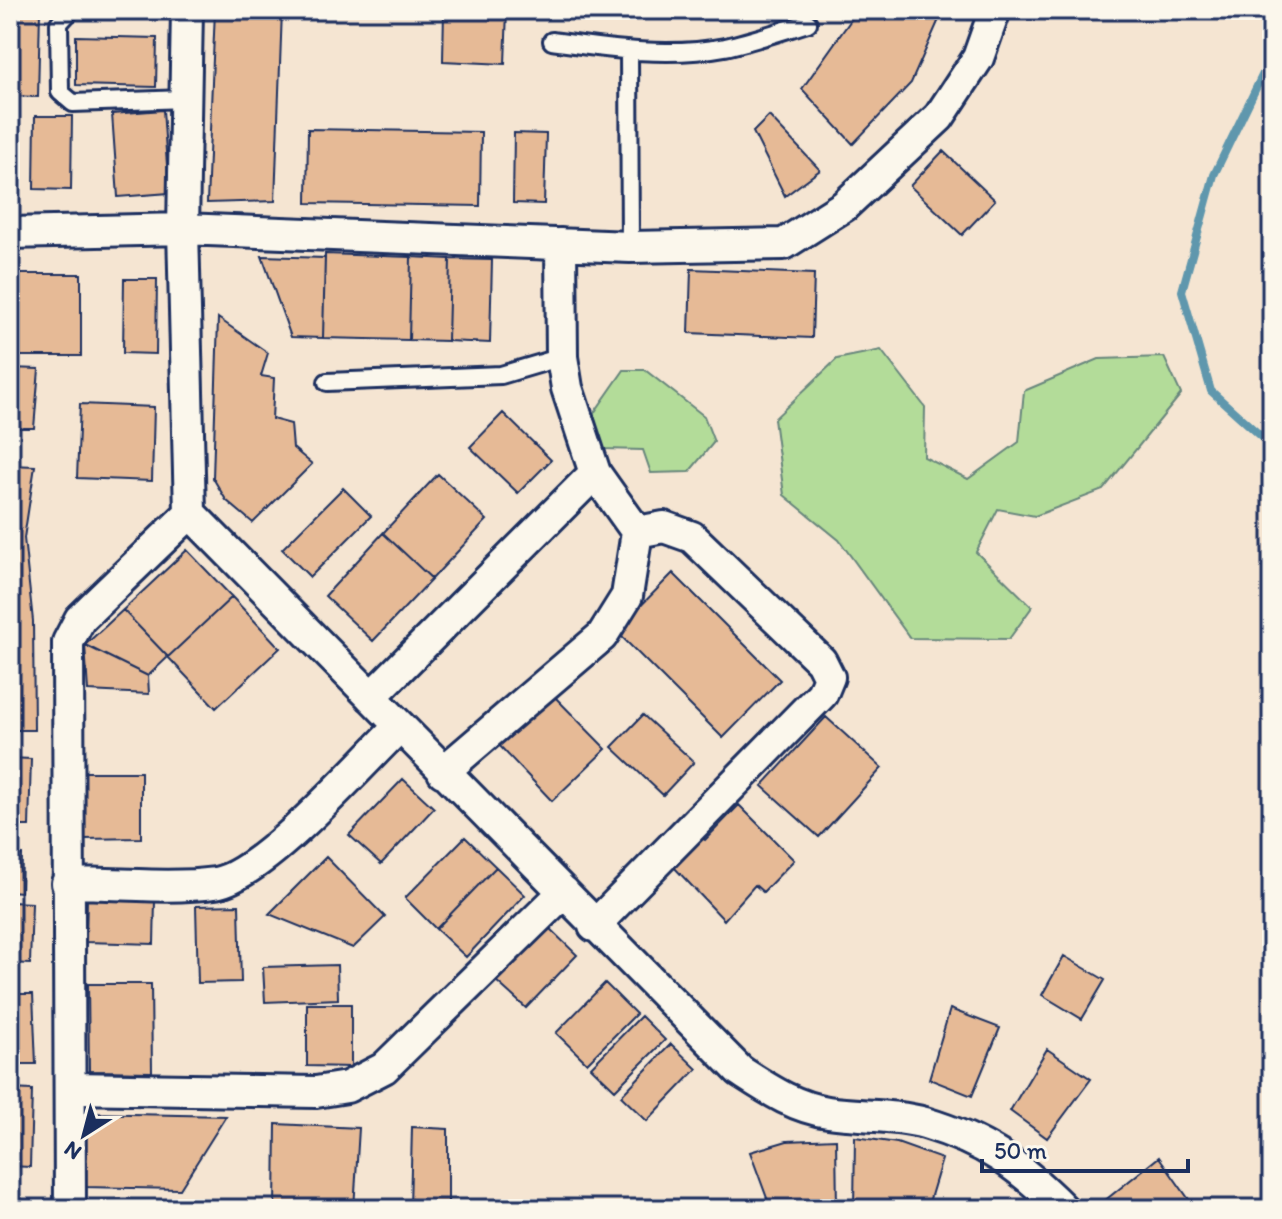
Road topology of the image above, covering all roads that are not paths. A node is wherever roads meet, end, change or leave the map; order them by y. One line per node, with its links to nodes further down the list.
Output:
1 (71, 10): 7 (lane)
2 (187, 10): 7 (street)
3 (995, 10): 11 (street)
4 (808, 23): 6 (lane)
5 (552, 41): 6 (lane)
6 (629, 51): 11 (lane)
7 (185, 99): 8 (street)
8 (183, 229): 9 (street); 10 (street); 15 (street)
9 (10, 233)
10 (561, 244): 11 (street); 12 (street)
11 (630, 247)
12 (562, 357): 13 (lane); 14 (street)
13 (327, 382)
14 (595, 473): 16 (street); 17 (street)
15 (190, 513): 17 (street); 20 (street)
16 (637, 532): 19 (street); 22 (street)
17 (371, 697): 18 (street)
18 (400, 726): 19 (street); 20 (street)
19 (443, 772): 21 (street)
20 (67, 883): 23 (street)
21 (564, 892): 22 (street); 23 (street)
22 (594, 926): 25 (street)
23 (71, 1088): 24 (street)
24 (70, 1209)
25 (1063, 1209)

